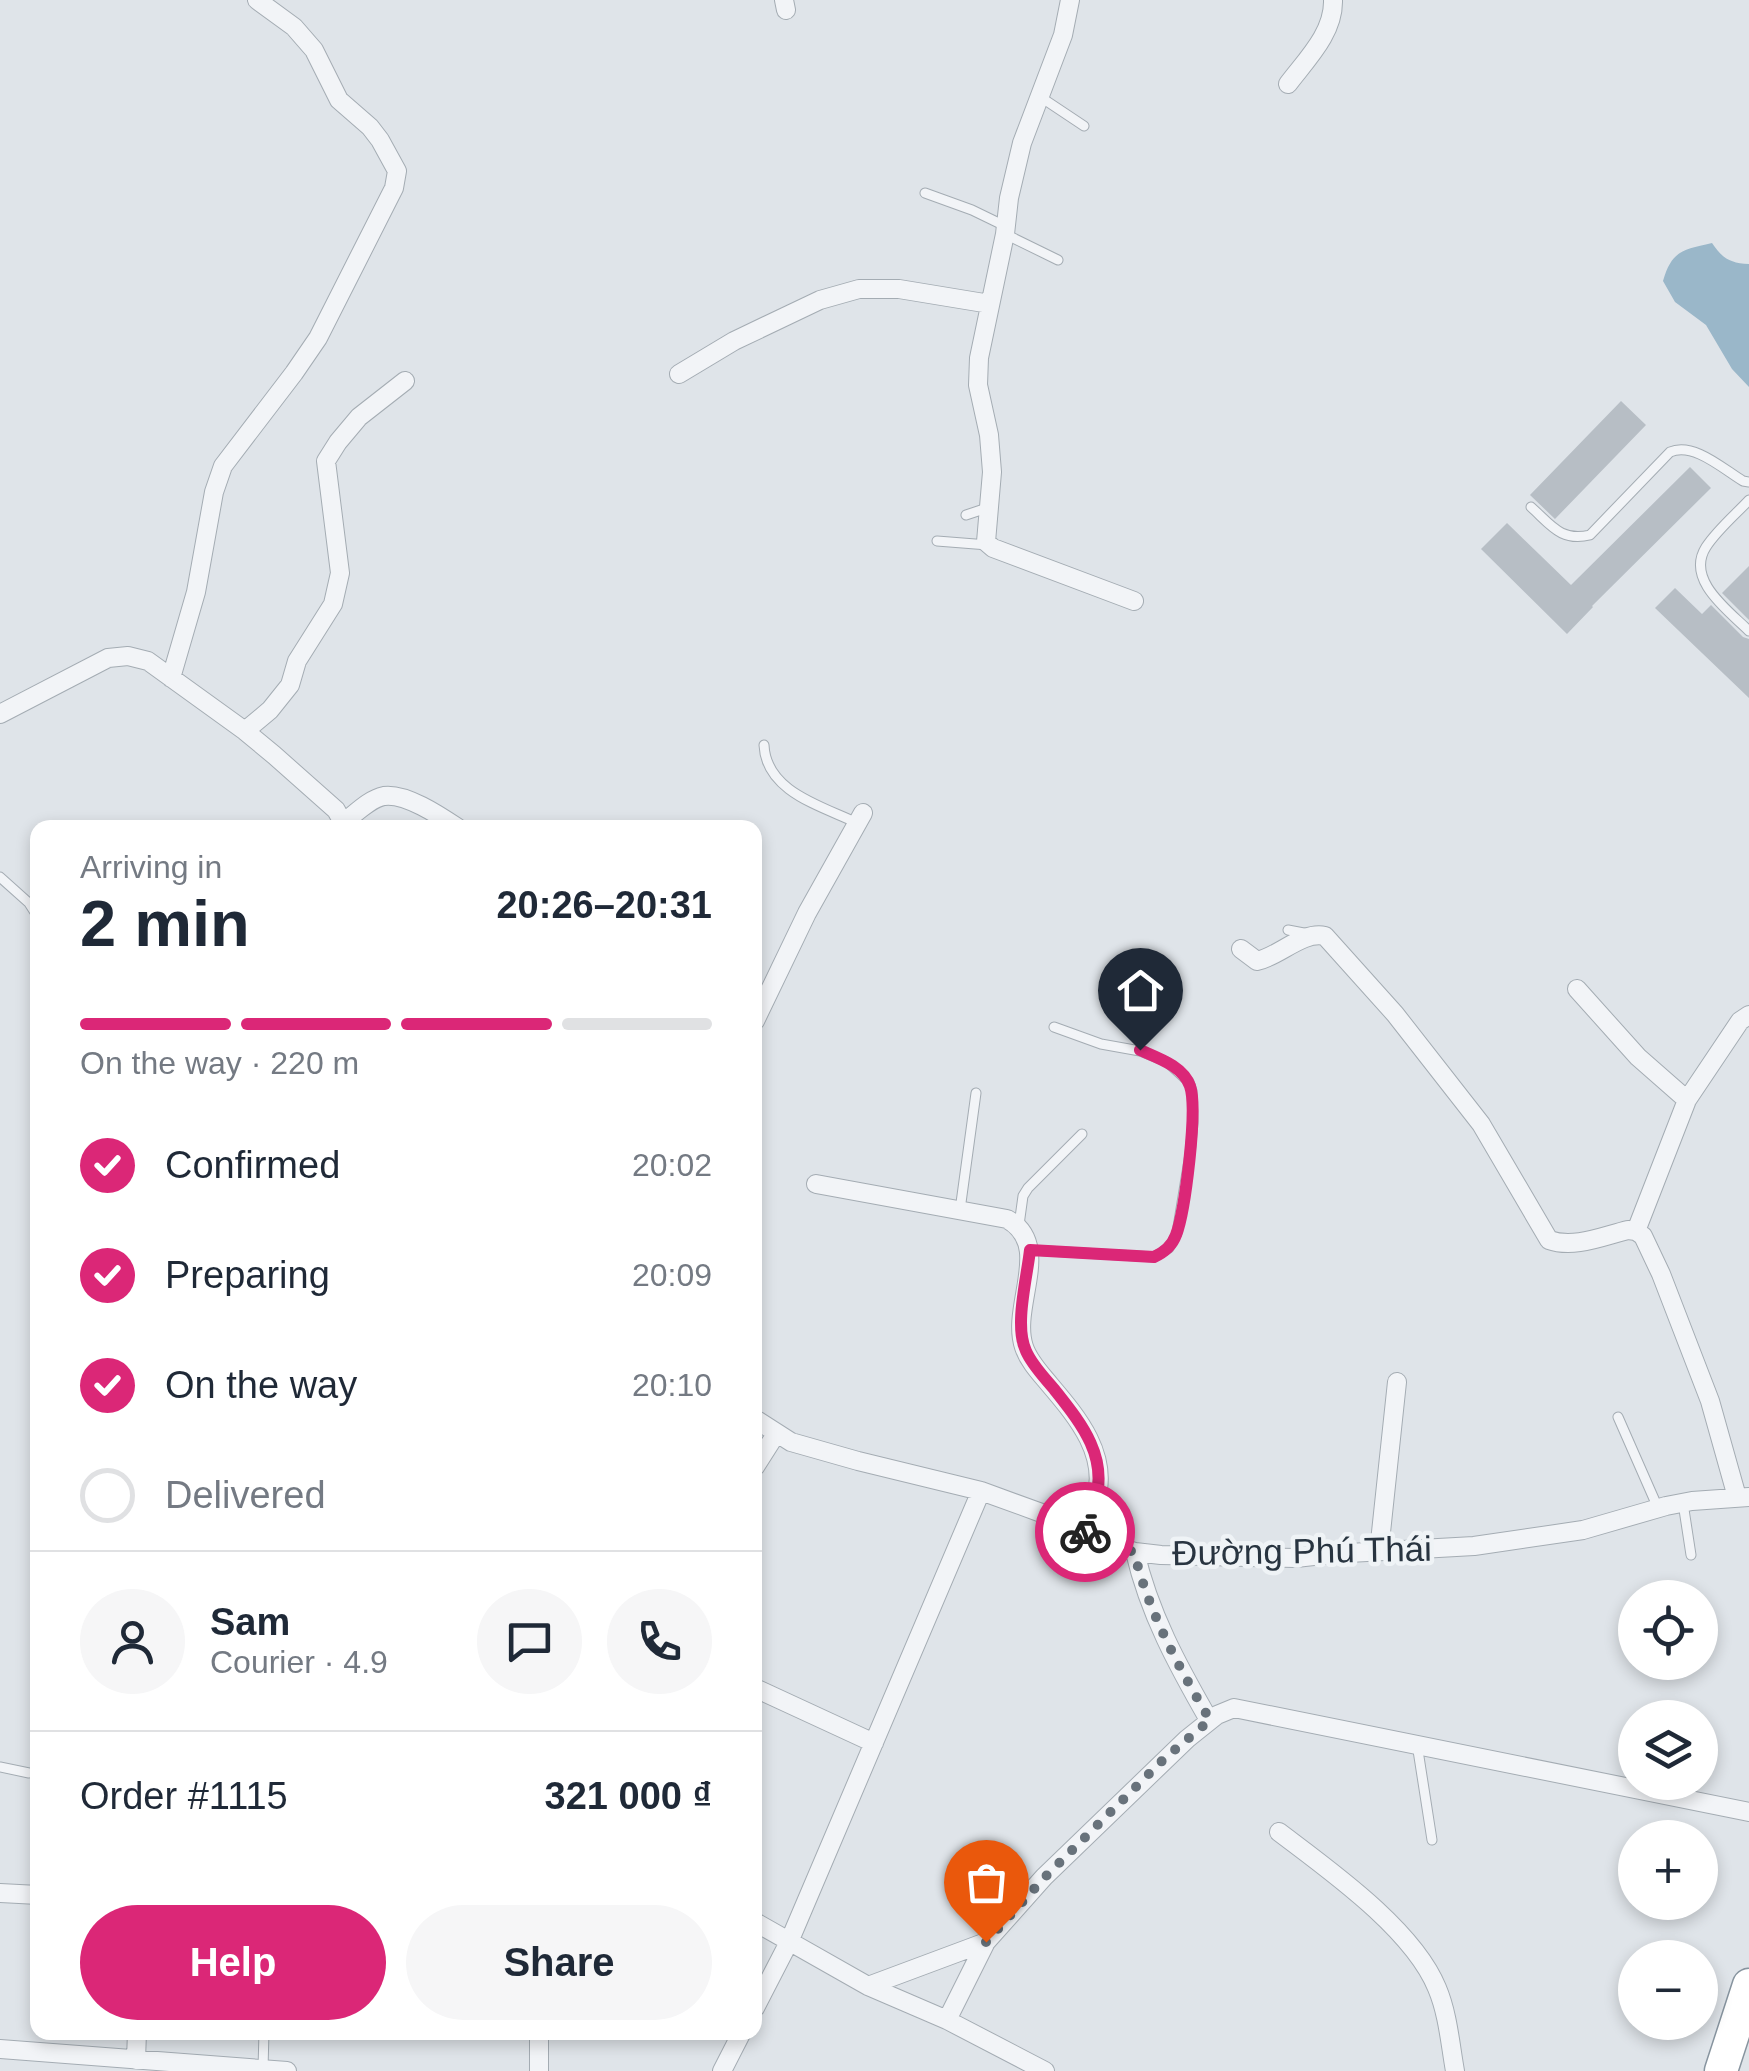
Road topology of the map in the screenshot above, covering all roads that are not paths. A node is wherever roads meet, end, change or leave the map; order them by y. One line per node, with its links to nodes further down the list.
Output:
1 (257, 0): 22 (street)
2 (1070, 0): 5 (street)
3 (1334, 0): 4 (street)
4 (1288, 84)
5 (1040, 96): 6 (lane); 8 (street)
6 (1084, 126)
7 (925, 193): 8 (lane)
8 (1005, 230): 9 (lane); 10 (street)
9 (1058, 260)
10 (990, 304): 11 (street); 15 (street)
11 (679, 374)
12 (405, 381): 24 (street)
13 (1749, 482): 16 (lane)
14 (1749, 500): 21 (lane)
15 (990, 507): 17 (lane); 19 (street)
16 (1531, 507)
17 (966, 515)
18 (937, 541): 19 (lane)
19 (988, 545): 20 (street)
20 (1134, 602)
21 (1749, 631)
22 (171, 678): 23 (street); 24 (street)
23 (0, 714)
24 (245, 731): 27 (street)
25 (764, 745): 26 (lane)
26 (860, 818): 36 (street)
27 (341, 820)
28 (350, 820): 29 (street)
29 (444, 820)
30 (0, 877): 31 (lane)
31 (30, 904)
32 (1288, 930): 33 (lane)
33 (1312, 935): 34 (street); 45 (street)
34 (1241, 949)
35 (1578, 988): 40 (street)
36 (762, 1007)
37 (1749, 1015): 40 (street)
38 (1054, 1027): 46 (lane)
39 (976, 1093): 43 (lane)
40 (1687, 1100): 45 (street)
41 (1082, 1134): 44 (lane)
42 (816, 1184): 43 (street)
43 (960, 1210): 44 (street)
44 (1019, 1225): 46 (street)
45 (1636, 1230): 53 (street)
46 (1030, 1250): 56 (street)
47 (1397, 1382): 57 (street)
48 (1618, 1417): 55 (lane)
49 (762, 1424): 50 (street, Đường Phú Thái)
50 (776, 1434): 51 (street); 52 (street, Đường Phú Thái)
51 (762, 1456)
52 (981, 1492): 56 (street, Đường Phú Thái); 62 (street)
53 (1743, 1497): 54 (street, Đường Phú Thái)
54 (1683, 1502): 55 (street, Đường Phú Thái); 59 (lane)
55 (1658, 1508): 57 (street, Đường Phú Thái)
56 (1080, 1529): 58 (street, Đường Phú Thái)
57 (1379, 1551): 58 (street, Đường Phú Thái)
58 (1134, 1552): 61 (street)
59 (1691, 1555)
60 (762, 1691): 62 (street)
61 (1210, 1720): 63 (street); 73 (street)
62 (874, 1742): 72 (street)
63 (1418, 1744): 66 (street); 68 (lane)
64 (0, 1766): 65 (lane)
65 (29, 1773)
66 (1749, 1812)
67 (1279, 1832): 90 (street)
68 (1432, 1840)
69 (0, 1893): 70 (street)
70 (30, 1895)
71 (762, 1926): 72 (street)
72 (790, 1942): 75 (street); 76 (street)
73 (986, 1942): 75 (street); 77 (street)
74 (1749, 1985): 91 (highway)
75 (868, 1986): 77 (street)
76 (762, 1995)
77 (947, 2020): 89 (street)
78 (136, 2040): 83 (street)
79 (264, 2040): 85 (lane)
80 (539, 2040): 87 (street)
81 (738, 2040): 88 (street)
82 (0, 2049): 84 (street)
83 (136, 2060): 84 (street); 85 (street)
84 (92, 2064)
85 (264, 2069): 86 (street)
86 (287, 2071)
87 (539, 2071)
88 (722, 2071)
89 (1044, 2071)
90 (1455, 2071)
91 (1721, 2071)

